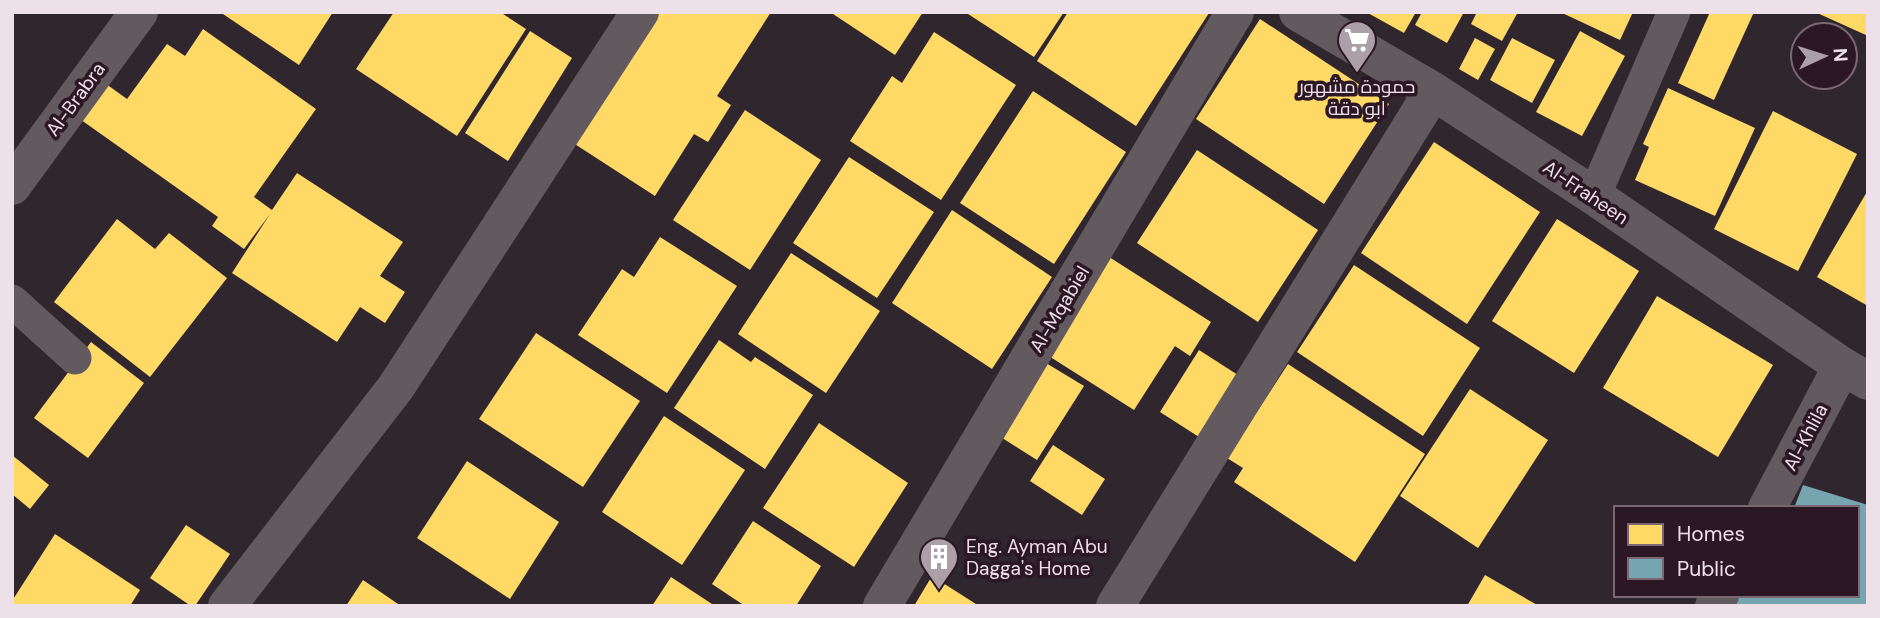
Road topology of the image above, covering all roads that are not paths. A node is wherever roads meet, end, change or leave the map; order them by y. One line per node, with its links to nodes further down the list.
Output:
1 (139, 12): 7 (street, Al-Brabra)
2 (639, 12): 13 (street)
3 (1235, 12): 14 (street, Al-Mqabiel)
4 (1298, 12): 6 (street, Al-Fraheen)
5 (1674, 12): 8 (lane)
6 (1433, 91): 8 (street, Al-Fraheen); 15 (street)
7 (12, 186)
8 (1594, 196): 11 (street, Al-Fraheen)
9 (12, 301): 10 (lane)
10 (75, 358)
11 (1855, 373): 12 (street, Al-Khlila)
12 (1768, 506)
13 (227, 606)
14 (882, 606)
15 (1115, 606)

